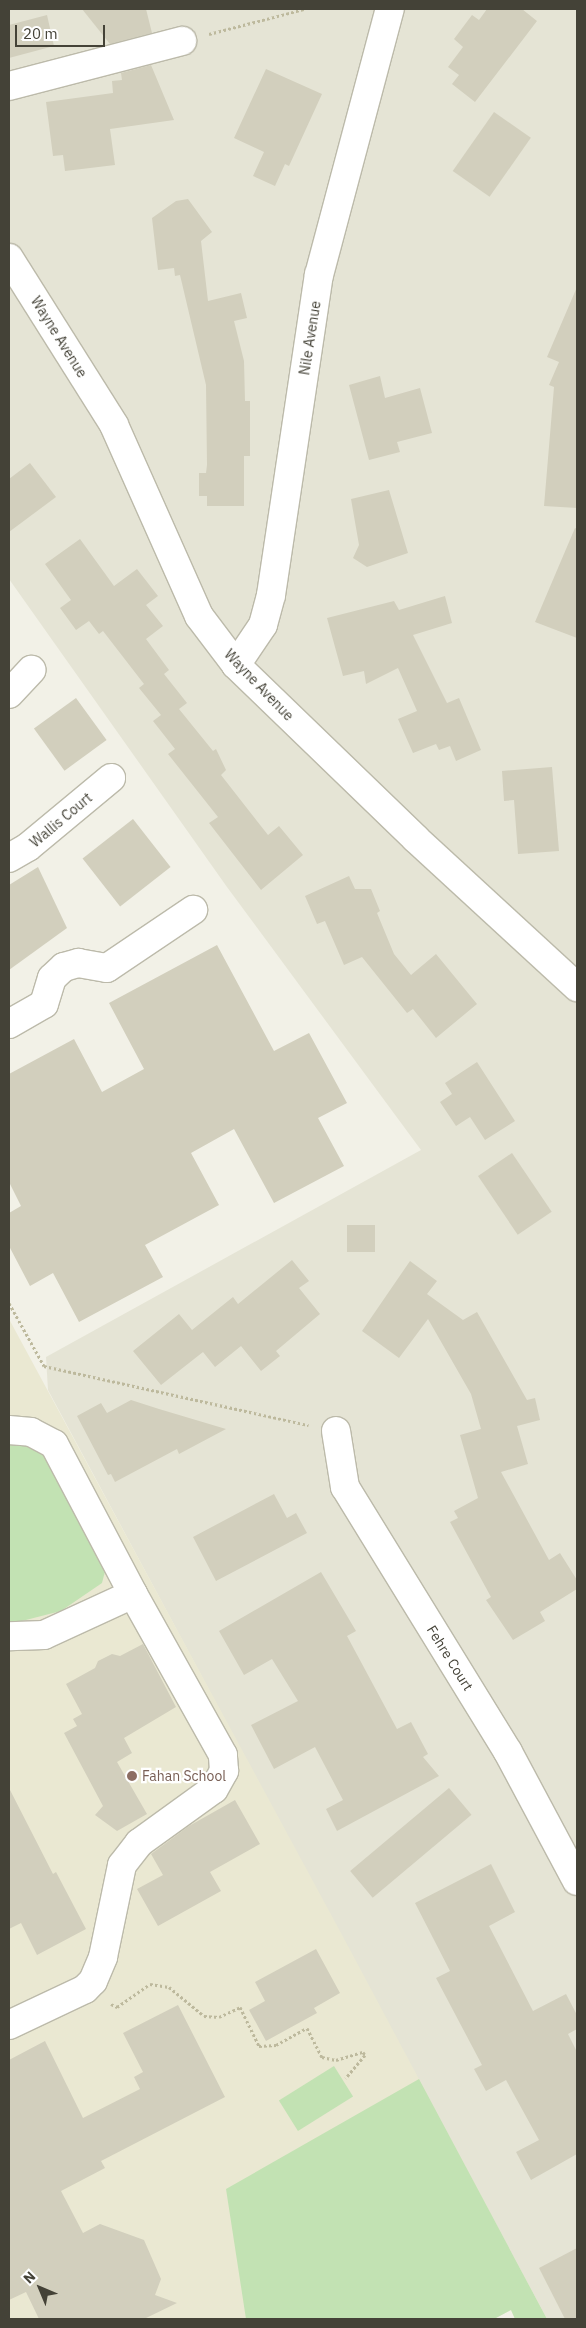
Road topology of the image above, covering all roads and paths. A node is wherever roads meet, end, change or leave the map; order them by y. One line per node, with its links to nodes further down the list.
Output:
1 (304, 9): 3 (path)
2 (390, 9): 6 (street, Nile Avenue)
3 (182, 41): 4 (street)
4 (9, 86)
5 (9, 258): 6 (street, Wayne Avenue)
6 (236, 666): 12 (street, Wayne Avenue)
7 (32, 670): 8 (street)
8 (9, 694)
9 (111, 778): 10 (street, Wallis Court)
10 (9, 858)
11 (193, 910): 13 (street)
12 (577, 987)
13 (9, 1024)
14 (9, 1303): 16 (path)
15 (9, 1430): 17 (street)
16 (336, 1431): 19 (street, Fehre Court)
17 (133, 1594): 18 (street); 20 (street)
18 (9, 1636)
19 (577, 1881)
20 (85, 1989): 21 (street); 22 (path)
21 (9, 2025)
22 (346, 2078)

